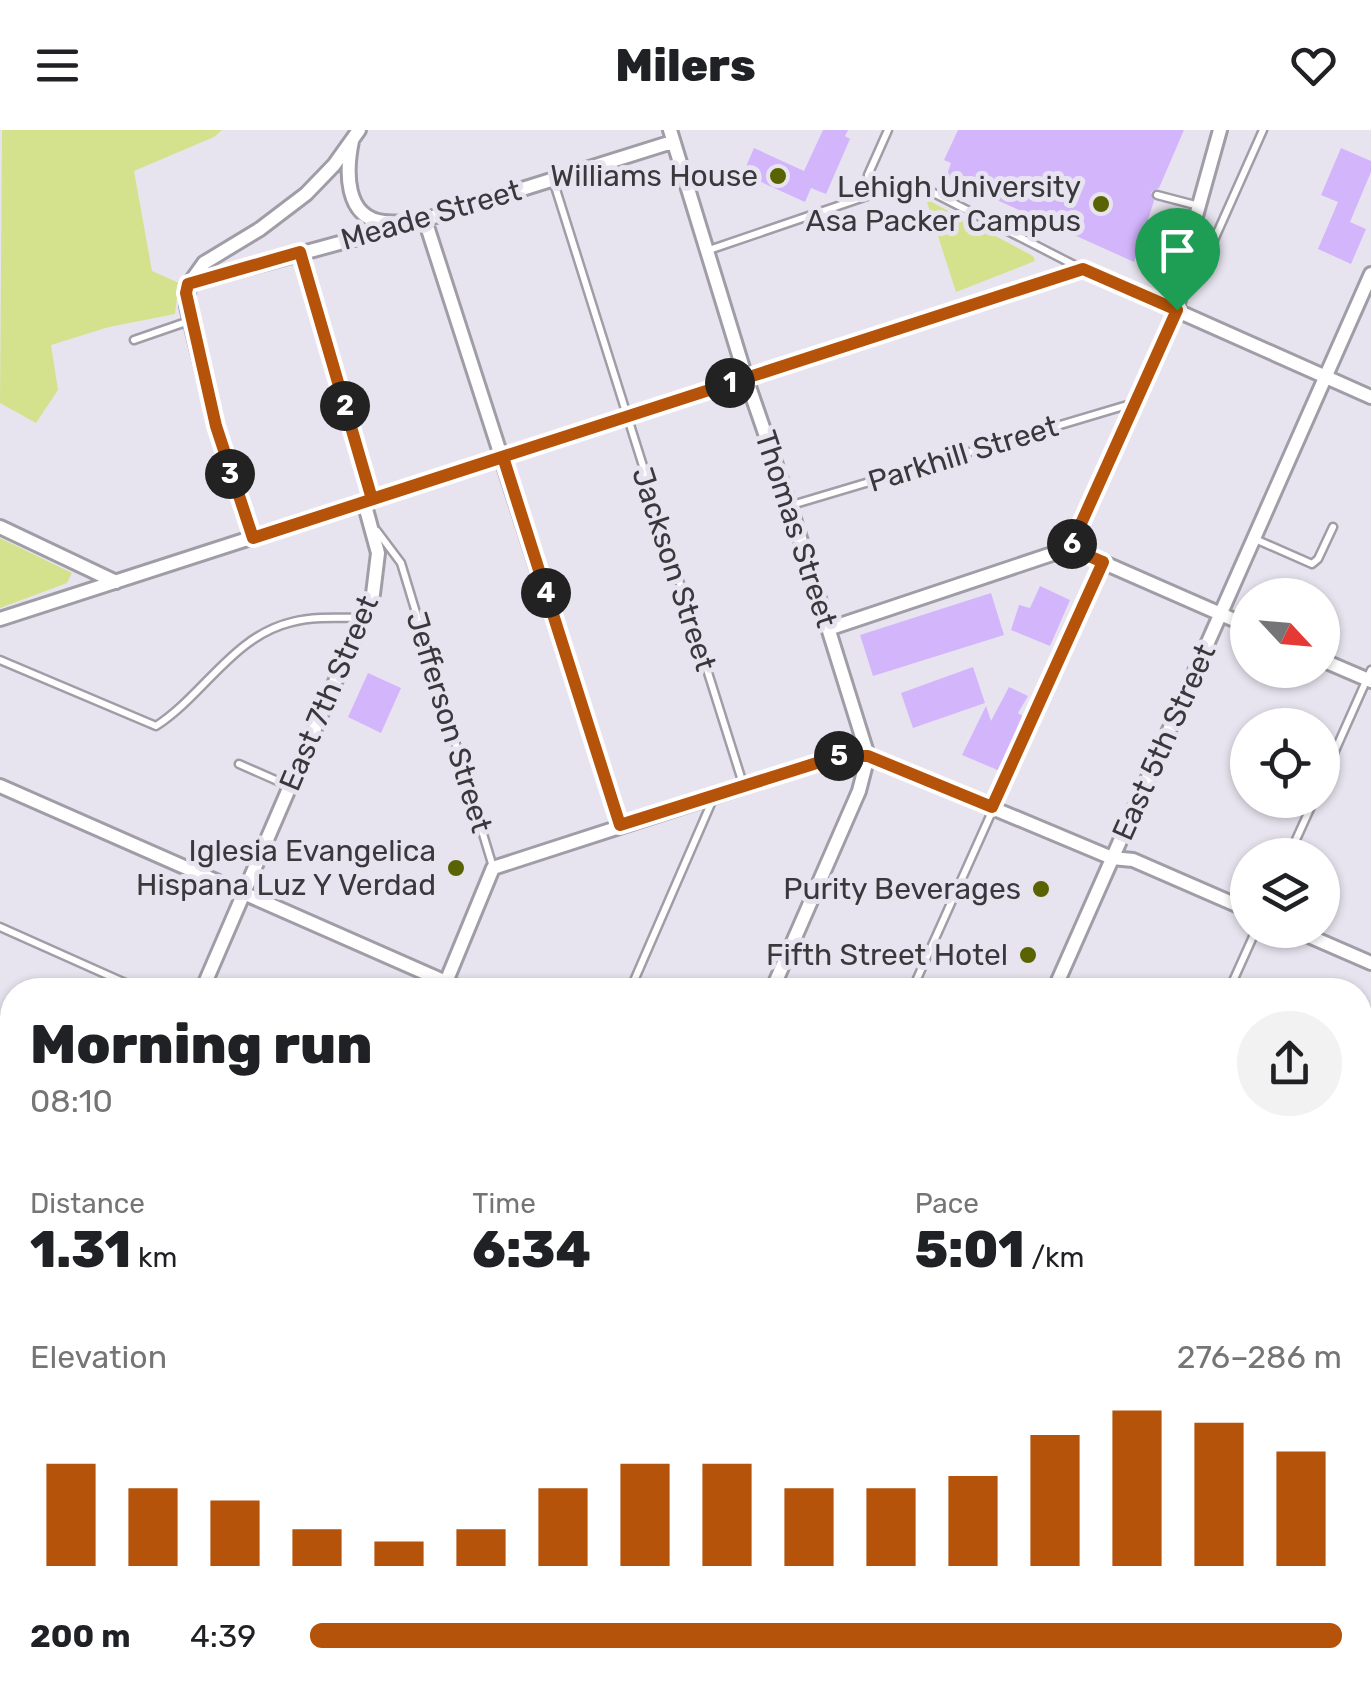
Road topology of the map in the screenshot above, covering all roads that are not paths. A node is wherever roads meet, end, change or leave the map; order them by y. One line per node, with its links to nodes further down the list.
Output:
1 (888, 130): 7 (lane)
2 (1220, 130): 9 (street)
3 (1263, 130): 16 (lane)
4 (355, 136): 10 (street); 15 (street)
5 (671, 136): 6 (street, Meade Street); 11 (street, Thomas Street)
6 (553, 179): 10 (street, Meade Street); 23 (lane, Jackson Street)
7 (870, 195): 11 (lane); 13 (lane)
8 (1156, 195): 9 (lane)
9 (1199, 206): 16 (street)
10 (425, 220): 12 (street, Meade Street); 24 (street)
11 (705, 251): 20 (street, Thomas Street)
12 (300, 252): 15 (street, Meade Street); 25 (lane)
13 (1083, 269): 16 (street); 20 (street)
14 (1371, 274): 19 (street, East 5th Street)
15 (188, 284): 17 (street)
16 (1177, 310): 19 (street); 22 (street)
17 (189, 313): 18 (lane); 30 (street)
18 (134, 340)
19 (1325, 377): 21 (street); 31 (street, East 5th Street)
20 (746, 378): 23 (street); 26 (street, Thomas Street)
21 (1371, 398)
22 (1135, 402): 26 (lane, Parkhill Street); 32 (street)
23 (626, 417): 24 (street); 48 (lane, Jackson Street)
24 (503, 457): 25 (street); 51 (street)
25 (368, 500): 27 (street, East 7th Street); 30 (street)
26 (790, 506): 39 (street, Thomas Street)
27 (373, 526): 36 (street, East 7th Street); 53 (lane, Jefferson Street)
28 (0, 527): 34 (street)
29 (1333, 527): 31 (lane)
30 (253, 538): 34 (street)
31 (1254, 539): 35 (street, East 5th Street)
32 (1070, 548): 33 (street); 39 (street)
33 (1103, 562): 35 (street); 50 (lane)
34 (116, 582): 38 (street)
35 (1220, 614): 37 (street); 52 (street, East 5th Street)
36 (364, 618): 40 (lane); 47 (street, East 7th Street)
37 (1230, 618)
38 (0, 619)
39 (828, 628): 44 (street, Thomas Street)
40 (0, 660)
41 (1340, 666): 42 (street)
42 (1370, 677): 43 (lane)
43 (1340, 741)
44 (868, 756): 48 (street); 50 (street); 65 (street)
45 (239, 764): 47 (lane)
46 (0, 786): 54 (street)
47 (290, 787): 54 (street, East 7th Street)
48 (744, 787): 49 (street)
49 (713, 798): 51 (street); 64 (lane)
50 (992, 807): 52 (street); 66 (lane)
51 (620, 825): 53 (street)
52 (1112, 858): 55 (street); 67 (street, East 5th Street)
53 (493, 868): 63 (street)
54 (244, 894): 61 (street, East 7th Street); 62 (street)
55 (1230, 902)
56 (0, 928): 60 (lane)
57 (1248, 948): 68 (lane)
58 (1335, 948): 59 (street)
59 (1371, 964)
60 (114, 978)
61 (207, 978)
62 (437, 978)
63 (448, 978)
64 (635, 978)
65 (777, 978)
66 (917, 978)
67 (1059, 978)
68 (1234, 978)

